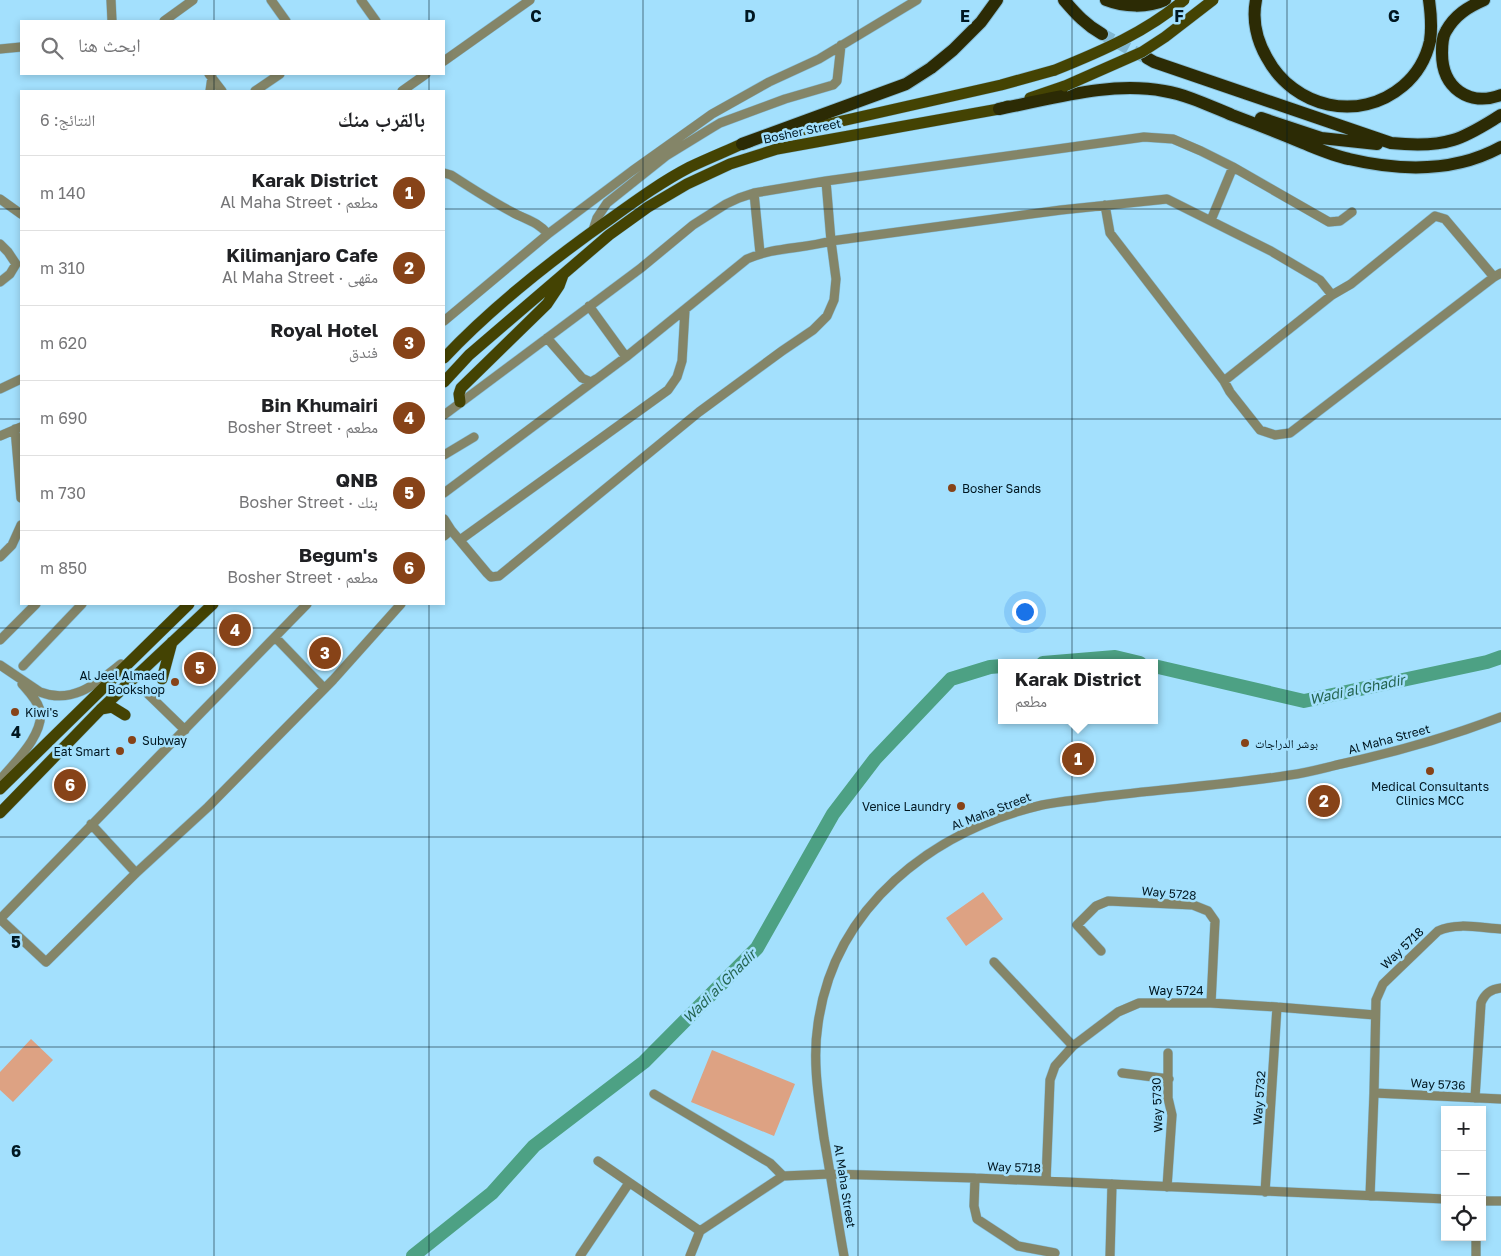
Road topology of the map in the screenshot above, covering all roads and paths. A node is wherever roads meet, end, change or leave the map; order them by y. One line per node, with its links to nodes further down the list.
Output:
1 (111, 0): 16 (street)
2 (193, 0): 17 (street)
3 (272, 0): 18 (street)
4 (361, 0): 19 (street)
5 (530, 0): 26 (street)
6 (917, 0): 21 (street)
7 (997, 0): 40 (highway)
8 (1064, 0): 20 (highway)
9 (1106, 0): 10 (highway)
10 (1165, 0)
11 (1184, 0): 40 (main road, Bosher Street, bridge)
12 (1213, 0): 37 (main road, Bosher Street, bridge)
13 (1256, 0): 14 (highway)
14 (1429, 0)
15 (1484, 0): 36 (highway)
16 (112, 20)
17 (169, 20)
18 (285, 20)
19 (375, 20)
20 (1102, 34)
21 (841, 45): 25 (street); 27 (street)
22 (20, 47): 23 (street)
23 (0, 49)
24 (1147, 58): 39 (highway)
25 (819, 59): 27 (street); 52 (street)
26 (445, 60)
27 (838, 70): 51 (street)
28 (279, 75): 34 (street)
29 (211, 76): 32 (street); 33 (street)
30 (415, 77): 35 (street)
31 (1114, 89): 37 (highway); 39 (highway); 41 (highway)
32 (210, 90)
33 (221, 90)
34 (256, 90)
35 (403, 90)
36 (1501, 95)
37 (999, 109): 56 (main road, Bosher Street)
38 (1501, 115): 39 (highway)
39 (1392, 143)
40 (742, 144): 51 (main road, Bosher Street)
41 (1501, 148)
42 (1233, 167): 44 (street); 48 (street); 50 (street)
43 (445, 173): 52 (street)
44 (826, 181): 45 (street); 53 (street)
45 (754, 193): 55 (street); 60 (street)
46 (0, 199): 49 (street)
47 (1105, 206): 50 (street); 53 (street); 69 (street)
48 (1352, 212)
49 (20, 213)
50 (1211, 220): 59 (street)
51 (593, 230): 64 (main road, Bosher Street)
52 (548, 234): 62 (street)
53 (830, 241): 55 (street); 81 (street)
54 (0, 244): 58 (street)
55 (760, 253): 61 (street)
56 (564, 272): 68 (main road, Bosher Street); 71 (main road)
57 (1498, 275): 59 (street); 69 (street)
58 (0, 282)
59 (1332, 295): 69 (street)
60 (589, 306): 63 (street); 65 (street)
61 (685, 310): 65 (street); 81 (street)
62 (445, 320)
63 (547, 338): 66 (street); 71 (street)
64 (445, 357)
65 (626, 357): 66 (street)
66 (599, 377): 78 (street)
67 (20, 379): 70 (street)
68 (445, 381)
69 (1224, 381)
70 (0, 389)
71 (460, 402): 72 (street)
72 (445, 414)
73 (18, 428): 74 (street); 77 (street)
74 (0, 436)
75 (474, 437): 76 (street)
76 (445, 454)
77 (20, 475)
78 (445, 492)
79 (20, 527): 83 (street)
80 (447, 533): 81 (street)
81 (460, 540)
82 (0, 543): 83 (street)
83 (12, 545): 84 (street)
84 (0, 557)
85 (35, 605): 92 (street)
86 (81, 605): 96 (street)
87 (188, 605): 94 (main road)
88 (212, 605): 93 (main road)
89 (307, 605): 91 (street)
90 (400, 605): 99 (street)
91 (274, 637): 99 (street); 104 (street)
92 (0, 640)
93 (172, 642): 98 (main road); 101 (main road)
94 (146, 644): 97 (street); 106 (main road)
95 (0, 665): 97 (street)
96 (23, 666)
97 (18, 678): 105 (street)
98 (162, 678)
99 (324, 688): 109 (street)
100 (148, 694): 104 (street)
101 (101, 709): 102 (main road); 107 (main road)
102 (125, 715)
103 (1501, 717): 127 (street, Al Maha Street)
104 (185, 730): 108 (street)
105 (0, 780)
106 (0, 789)
107 (0, 813)
108 (91, 824): 109 (street); 110 (street)
109 (136, 873): 110 (street)
110 (0, 919)
111 (1501, 929): 117 (street, Way 5718)
112 (1102, 951): 115 (street, Way 5728)
113 (994, 962): 118 (street)
114 (1501, 988): 124 (street)
115 (1211, 1003): 116 (street, Way 5724); 118 (street, Way 5724)
116 (1277, 1006): 117 (street, Way 5724); 134 (street, Way 5732)
117 (1375, 1015): 122 (street, Way 5718)
118 (1073, 1046): 130 (street, Way 5724)
119 (1168, 1053): 121 (street, Way 5730)
120 (1122, 1073): 121 (street)
121 (1168, 1079): 133 (street, Way 5730)
122 (1374, 1093): 124 (street, Way 5736); 135 (street, Way 5718)
123 (654, 1094): 128 (street)
124 (1475, 1098): 125 (street, Way 5736)
125 (1501, 1099)
126 (598, 1160): 131 (street)
127 (830, 1174): 128 (street, Way 5718); 129 (street, Way 5718); 144 (street, Al Maha Street)
128 (783, 1176): 139 (street)
129 (975, 1178): 130 (street, Way 5718); 141 (street)
130 (1046, 1181): 132 (street, Way 5718)
131 (629, 1183): 139 (street); 142 (street)
132 (1112, 1184): 133 (street, Way 5718); 145 (street)
133 (1167, 1187): 134 (street, Way 5718)
134 (1265, 1192): 135 (street, Way 5718)
135 (1370, 1196): 136 (street, Way 5718)
136 (1441, 1199)
137 (1486, 1201): 138 (street)
138 (1501, 1201)
139 (700, 1231): 143 (street)
140 (1476, 1241): 146 (street)
141 (1055, 1253)
142 (580, 1256)
143 (690, 1256)
144 (844, 1256)
145 (1110, 1256)
146 (1476, 1256)

